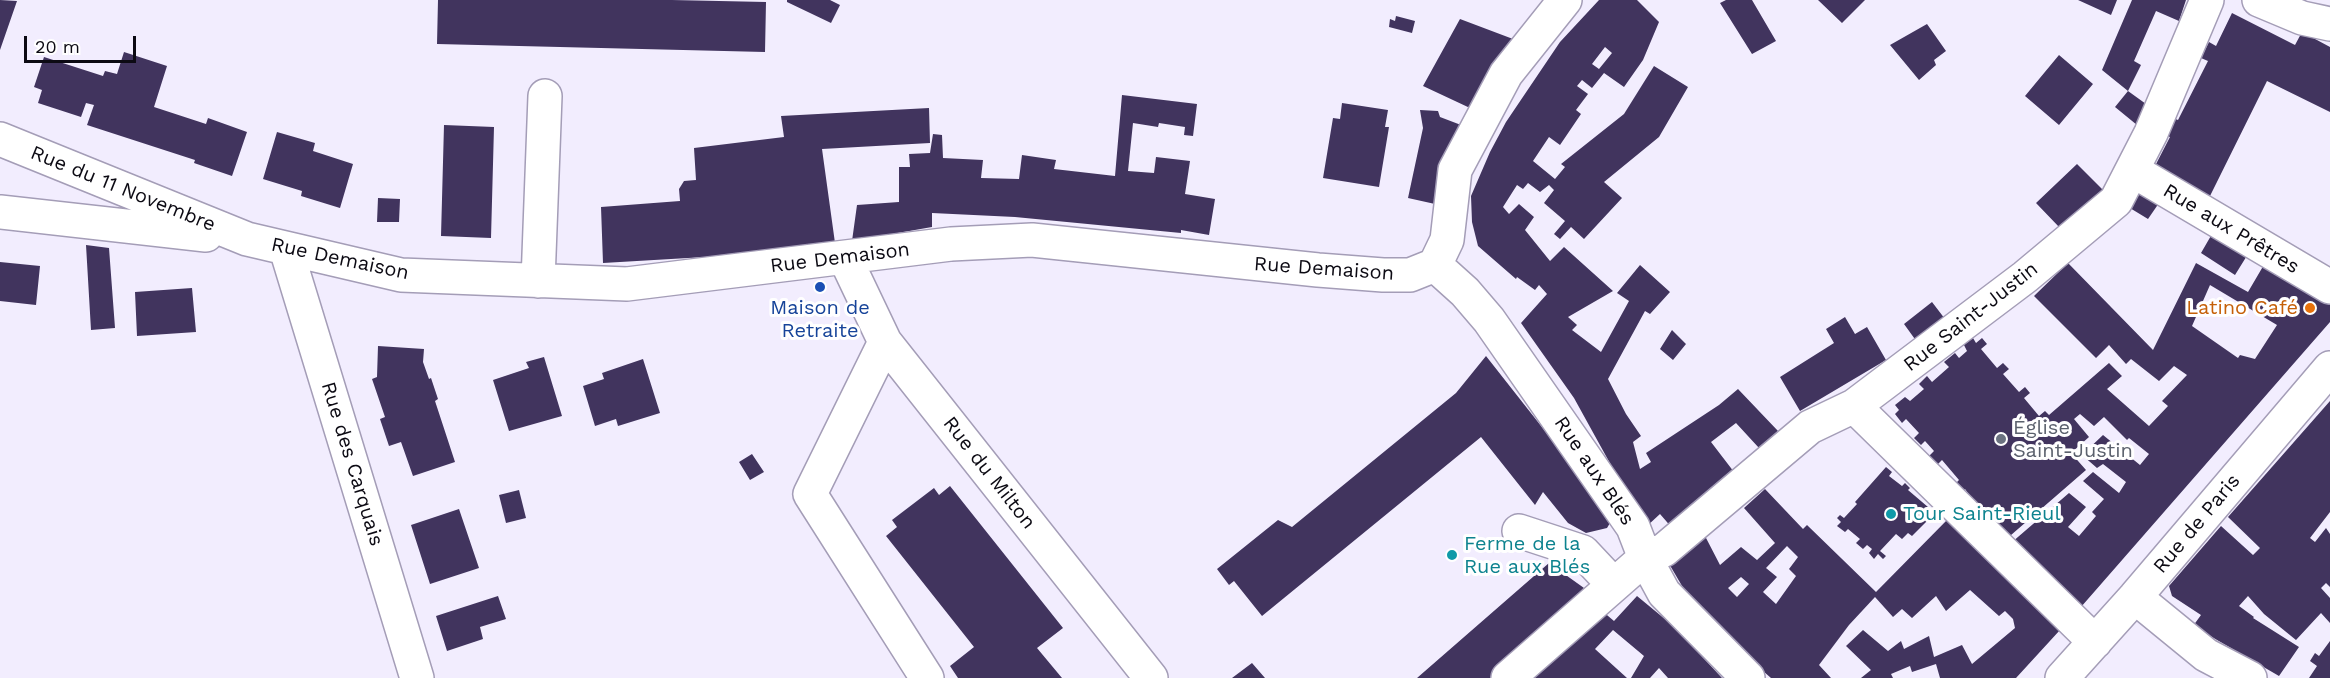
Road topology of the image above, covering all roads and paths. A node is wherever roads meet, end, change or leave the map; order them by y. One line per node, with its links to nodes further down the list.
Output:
1 (1565, 0): 12 (street)
2 (2207, 0): 7 (street, Rue Saint-Justin)
3 (2259, 0): 4 (street)
4 (2330, 24)
5 (545, 96): 13 (street)
6 (0, 139): 9 (street, Rue du 11 Novembre)
7 (2132, 170): 14 (street, Rue aux Prêtres); 17 (street, Rue Saint-Justin)
8 (0, 212): 9 (street)
9 (247, 239): 10 (street, Rue Demaison)
10 (286, 249): 13 (street, Rue Demaison); 23 (street, Rue des Carquais)
11 (845, 258): 12 (street, Rue Demaison); 13 (street, Rue Demaison); 15 (street, Rue du Milton)
12 (1435, 265): 19 (street, Rue aux Blés)
13 (538, 280)
14 (2330, 287)
15 (885, 342): 24 (street); 25 (street, Rue du Milton)
16 (2330, 368): 21 (street, Rue de Paris)
17 (1854, 406): 19 (street, Rue Saint-Justin); 22 (street)
18 (1519, 531): 20 (street)
19 (1645, 558): 20 (street); 27 (street, Rue aux Blés)
20 (1614, 585): 26 (street)
21 (2135, 597): 22 (street, Rue de Paris); 29 (street)
22 (2095, 642): 28 (street, Rue de Paris)
23 (417, 678)
24 (927, 678)
25 (1151, 678)
26 (1508, 678)
27 (1748, 678)
28 (2062, 678)
29 (2250, 678)

